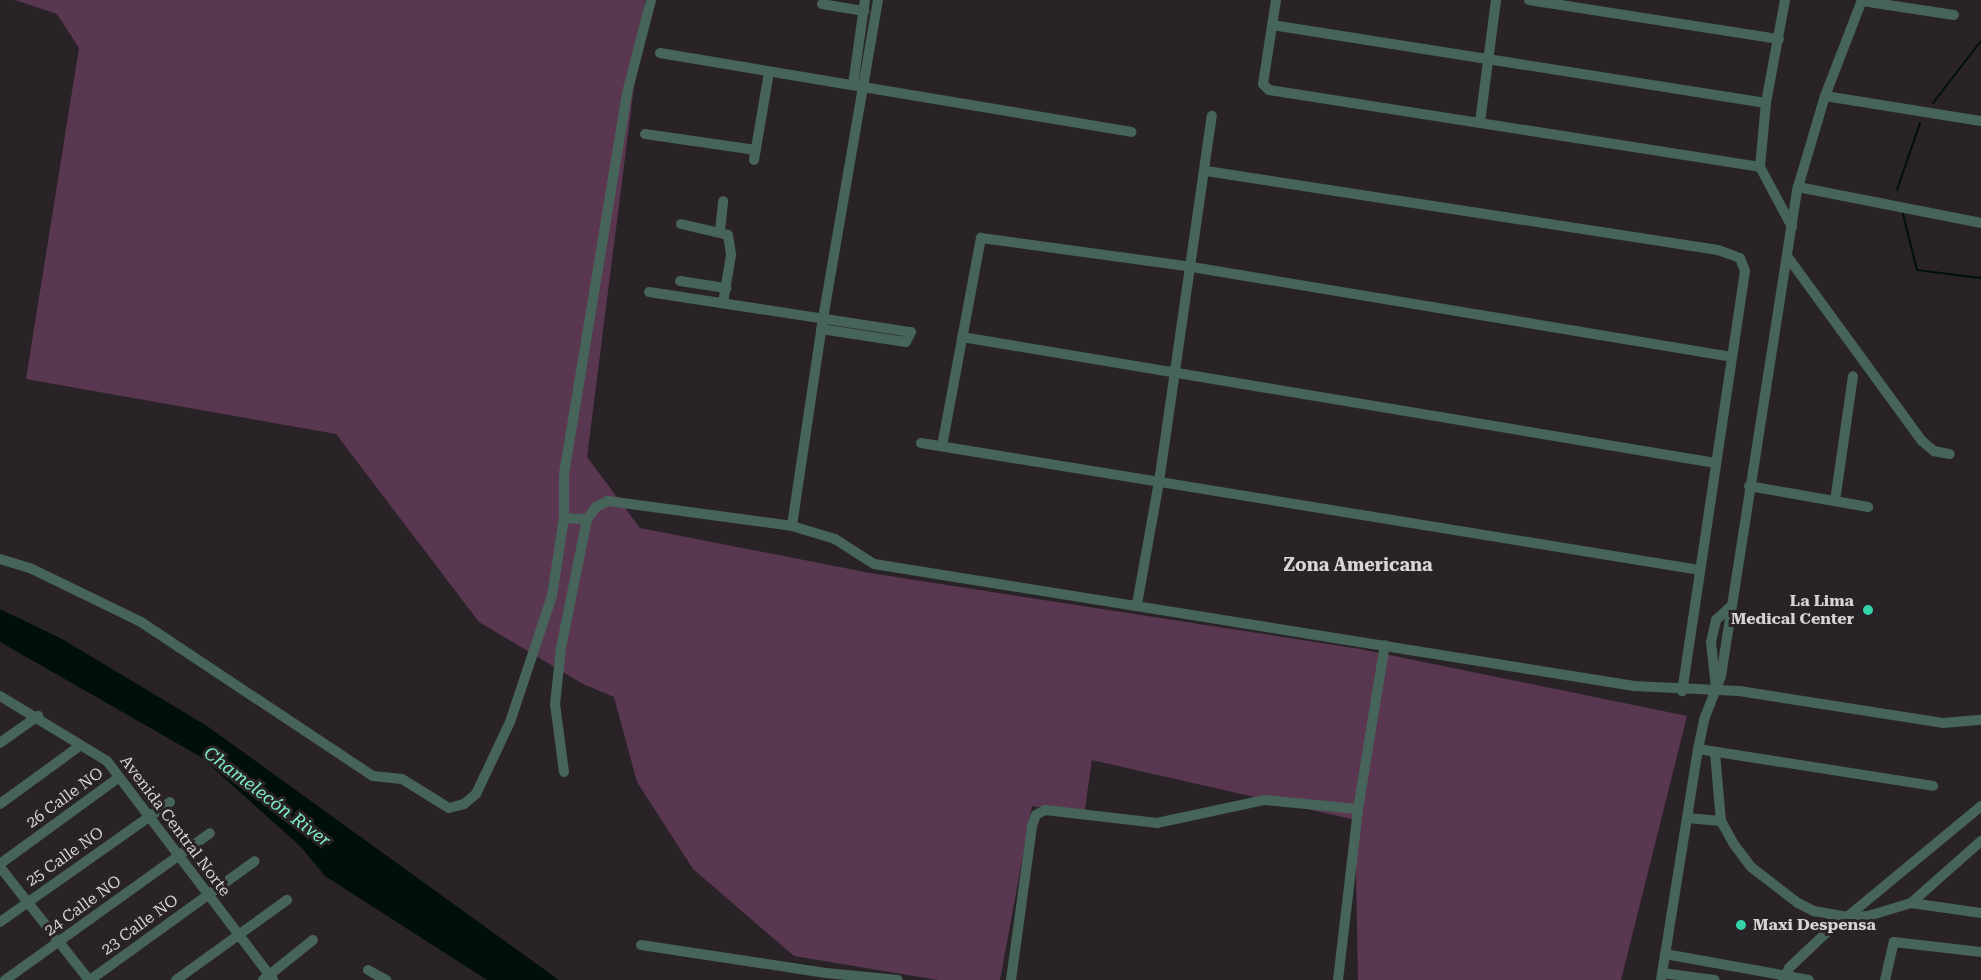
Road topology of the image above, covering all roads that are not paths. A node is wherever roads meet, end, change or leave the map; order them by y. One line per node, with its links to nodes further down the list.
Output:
1 (651, 0): 51 (street)
2 (878, 0): 16 (street)
3 (1276, 0): 11 (street)
4 (1496, 0): 14 (street)
5 (1529, 0): 12 (street)
6 (1785, 0): 12 (street)
7 (1862, 1): 10 (street); 17 (street)
8 (822, 4): 9 (street)
9 (865, 5): 16 (street)
10 (1954, 15)
11 (1272, 25): 14 (street); 21 (street)
12 (1779, 39): 18 (street)
13 (660, 53): 15 (street)
14 (1487, 58): 18 (street); 21 (street)
15 (769, 72): 16 (street); 23 (street)
16 (857, 86): 22 (street); 38 (street)
17 (1825, 96): 20 (street); 26 (street)
18 (1766, 103): 24 (street)
19 (1212, 116): 25 (street)
20 (1981, 121)
21 (1480, 122): 24 (street)
22 (1131, 132)
23 (645, 134)
24 (1760, 167): 30 (street)
25 (1206, 171): 33 (street); 40 (street)
26 (1798, 187): 28 (street); 30 (street)
27 (723, 201): 31 (street)
28 (1981, 223)
29 (681, 224): 31 (street)
30 (1792, 227): 32 (street)
31 (720, 231): 35 (street)
32 (1786, 256): 45 (street); 48 (street)
33 (1192, 267): 39 (street); 40 (street); 41 (street)
34 (680, 281): 35 (street)
35 (726, 288): 37 (street)
36 (649, 292): 37 (street)
37 (723, 303): 38 (street)
38 (822, 323): 38 (street); 53 (street)
39 (962, 337): 41 (street); 44 (street)
40 (1732, 357): 46 (street)
41 (1176, 373): 46 (street); 47 (street)
42 (1853, 376): 49 (street)
43 (921, 442): 44 (street)
44 (942, 446): 47 (street)
45 (1950, 454)
46 (1716, 463): 55 (street)
47 (1159, 482): 55 (street); 56 (street)
48 (1749, 486): 49 (street); 59 (street)
49 (1835, 501): 50 (street)
50 (1868, 507)
51 (564, 518): 52 (street); 54 (street)
52 (587, 519): 53 (street); 67 (street)
53 (792, 526): 56 (street)
54 (0, 559)
55 (1699, 570): 58 (street)
56 (1137, 604): 57 (street)
57 (1385, 645): 58 (street); 73 (street)
58 (1682, 691): 59 (street)
59 (1716, 691): 62 (street); 65 (street)
60 (0, 696): 61 (street, Avenida Central Norte)
61 (38, 716): 63 (street); 64 (street, Avenida Central Norte)
62 (1981, 720)
63 (0, 743)
64 (81, 745): 68 (street, Avenida Central Norte); 71 (street)
65 (1698, 749): 66 (street); 75 (street)
66 (1715, 753): 69 (street); 76 (street)
67 (564, 771)
68 (118, 778): 74 (street, Avenida Central Norte); 81 (street, 26 Calle NO)
69 (1933, 786)
70 (170, 801): 74 (street, 25 Calle NO)
71 (0, 804)
72 (1981, 806): 88 (street)
73 (1358, 810): 106 (street); 107 (street)
74 (148, 818): 79 (street, Avenida Central Norte); 84 (street, 25 Calle NO)
75 (1687, 818): 76 (street); 95 (street)
76 (1721, 821): 87 (street)
77 (210, 833): 79 (street, 24 Calle NO)
78 (1981, 841): 85 (street)
79 (178, 855): 82 (street, Avenida Central Norte); 92 (street, 24 Calle NO)
80 (255, 861): 82 (street, 23 Calle NO)
81 (0, 866): 84 (street)
82 (208, 894): 90 (street, Avenida Central Norte); 102 (street, 23 Calle NO)
83 (287, 900): 90 (street)
84 (27, 902): 89 (street, 25 Calle NO); 92 (street)
85 (1911, 903): 86 (street); 88 (street)
86 (1981, 913)
87 (1833, 917): 88 (street); 100 (street)
88 (1847, 917)
89 (0, 922)
90 (238, 935): 99 (street, Avenida Central Norte); 103 (street)
91 (313, 940): 99 (street)
92 (58, 942): 101 (street, 24 Calle NO); 102 (street)
93 (641, 945): 105 (street)
94 (1981, 952): 110 (street)
95 (1665, 954): 96 (street); 98 (street)
96 (1720, 964): 100 (street); 108 (street)
97 (368, 970): 104 (street)
98 (1662, 976): 108 (street)
99 (268, 978)
100 (1784, 978): 109 (street)
101 (5, 980)
102 (89, 980)
103 (176, 980)
104 (386, 980)
105 (898, 980)
106 (1011, 980)
107 (1338, 980)
108 (1716, 980)
109 (1809, 980)
110 (1885, 980)

